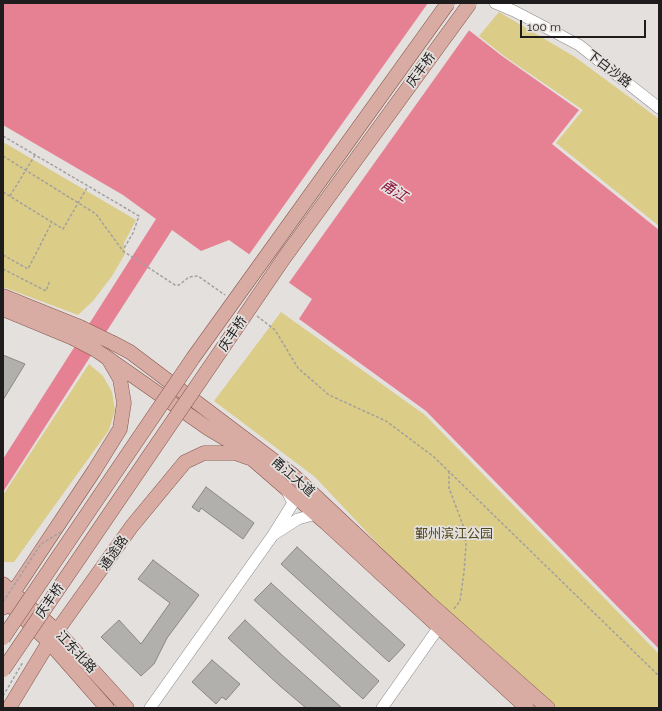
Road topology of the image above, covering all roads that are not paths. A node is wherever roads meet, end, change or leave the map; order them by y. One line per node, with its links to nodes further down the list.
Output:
1 (448, 3): 16 (main road, 庆丰桥, bridge)
2 (470, 3): 17 (main road, 庆丰桥, bridge)
3 (495, 3): 4 (street, 下白沙路)
4 (659, 108)
5 (3, 296): 7 (main road, 甬江大道)
6 (3, 309): 7 (main road, 甬江大道)
7 (76, 333): 8 (main road, 甬江大道, bridge)
8 (105, 350): 9 (main road, 甬江大道); 13 (main road); 14 (main road, 甬江大道)
9 (254, 460): 10 (main road, 甬江大道); 15 (main road, 通途路)
10 (284, 485): 11 (main road, 甬江大道); 12 (street)
11 (316, 514): 12 (street); 14 (main road, 甬江大道)
12 (273, 535): 21 (street)
13 (5, 598): 15 (main road, 江东北路)
14 (443, 622): 22 (street); 23 (main road, 甬江大道); 24 (main road, 甬江大道)
15 (54, 637): 18 (main road, 通途路); 19 (main road, 江东北路); 20 (main road, 江东北路)
16 (3, 638)
17 (3, 670)
18 (9, 708)
19 (107, 708)
20 (127, 708)
21 (150, 708)
22 (382, 708)
23 (528, 708)
24 (548, 708)

